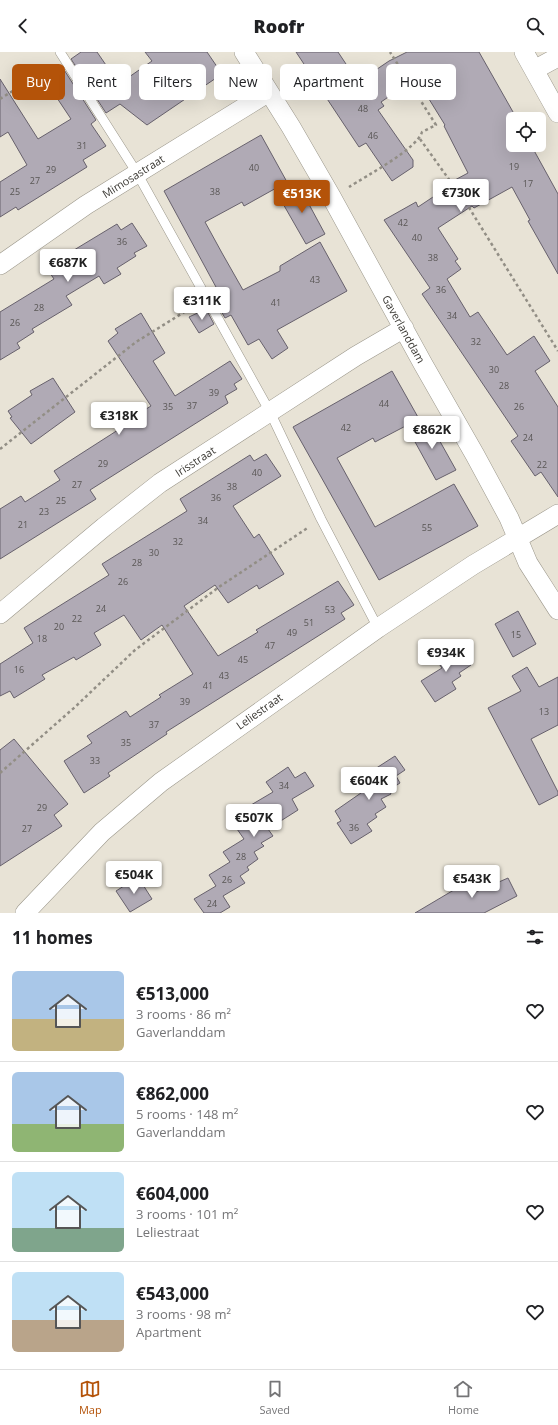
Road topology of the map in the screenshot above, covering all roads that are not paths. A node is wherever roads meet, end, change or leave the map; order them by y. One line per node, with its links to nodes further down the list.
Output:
1 (244, 52): 5 (street, Gaverlanddam)
2 (524, 52): 6 (street)
3 (62, 55): 10 (lane)
4 (558, 57): 6 (street)
5 (252, 64)
6 (534, 70): 9 (street)
7 (272, 97): 12 (street, Gaverlanddam)
8 (256, 100): 10 (street, Mimosastraat)
9 (558, 113)
10 (137, 173): 11 (street, Mimosastraat); 13 (lane)
11 (0, 266)
12 (404, 328): 13 (street, Irisstraat); 15 (street, Gaverlanddam)
13 (270, 412): 17 (street, Irisstraat); 18 (lane)
14 (558, 514): 15 (street, Leliestraat)
15 (518, 538): 16 (street, Gaverlanddam); 18 (street, Leliestraat)
16 (558, 610)
17 (0, 614)
18 (378, 628): 19 (street, Leliestraat)
19 (25, 913)

